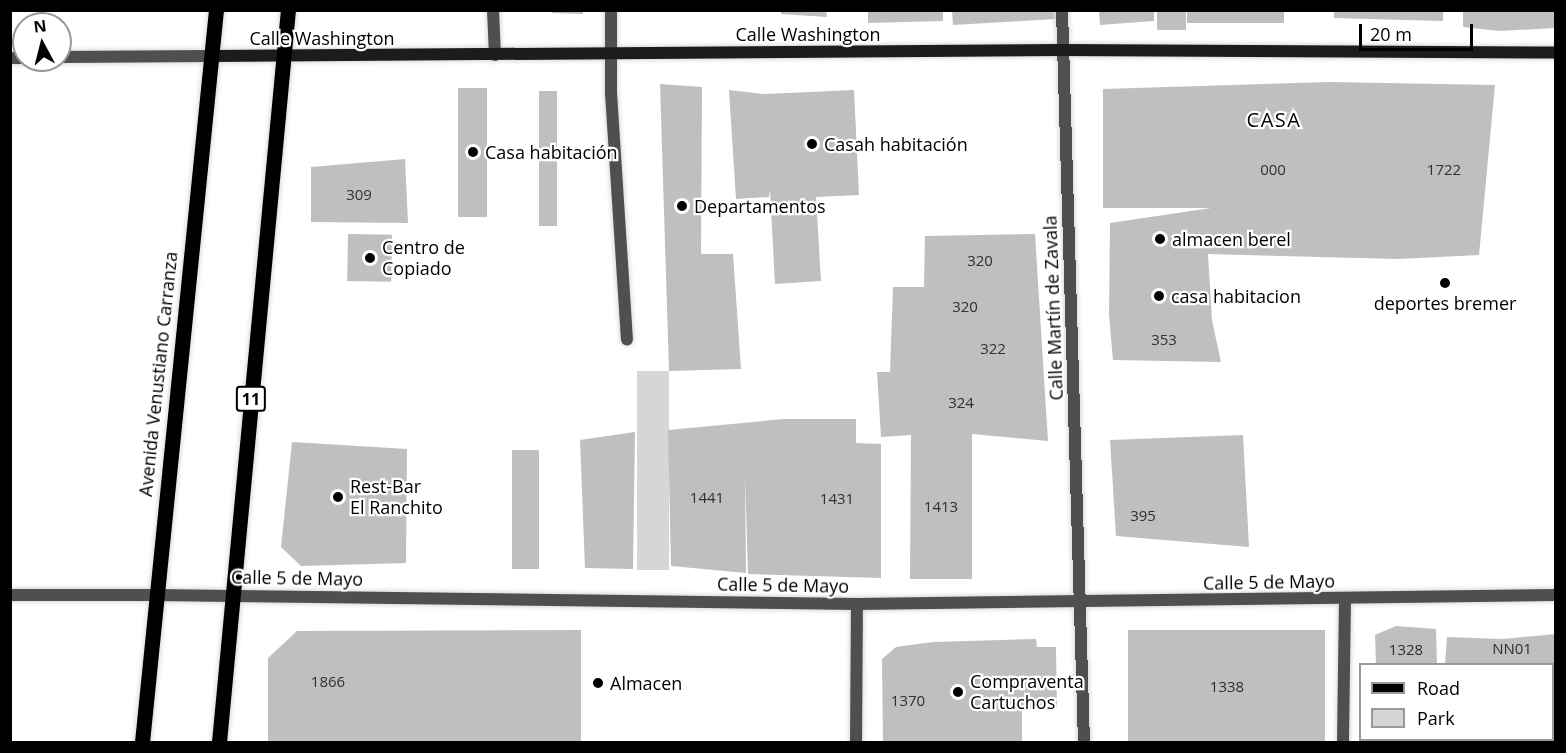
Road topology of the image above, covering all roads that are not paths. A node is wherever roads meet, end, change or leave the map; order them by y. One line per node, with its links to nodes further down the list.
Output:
1 (216, 10): 10 (main road, Avenida Venustiano Carranza)
2 (288, 10): 11 (main road, 11)
3 (493, 10): 9 (street)
4 (611, 10): 8 (street)
5 (1062, 10): 6 (street, Calle Martín de Zavala)
6 (1061, 50): 7 (main road, Calle Washington); 8 (main road, Calle Washington); 19 (street, Calle Martín de Zavala)
7 (1556, 53)
8 (611, 54): 9 (main road, Calle Washington); 13 (street)
9 (495, 55): 11 (main road, Calle Washington)
10 (211, 56): 11 (main road, Calle Washington); 12 (street, Calle Washington); 17 (main road, Avenida Venustiano Carranza)
11 (283, 56): 15 (main road, 11)
12 (72, 57)
13 (627, 339)
14 (10, 595): 17 (street, Calle 5 de Mayo)
15 (232, 595): 17 (street, Calle 5 de Mayo); 20 (street, Calle 5 de Mayo); 22 (main road, 11)
16 (1556, 595): 18 (street, Calle 5 de Mayo)
17 (154, 596): 21 (main road, Avenida Venustiano Carranza)
18 (1344, 599): 19 (street, Calle 5 de Mayo); 25 (street)
19 (1083, 603): 20 (street, Calle 5 de Mayo); 24 (street, Calle Martín de Zavala)
20 (857, 604): 23 (street)
21 (142, 742)
22 (219, 742)
23 (856, 742)
24 (1084, 742)
25 (1343, 742)

